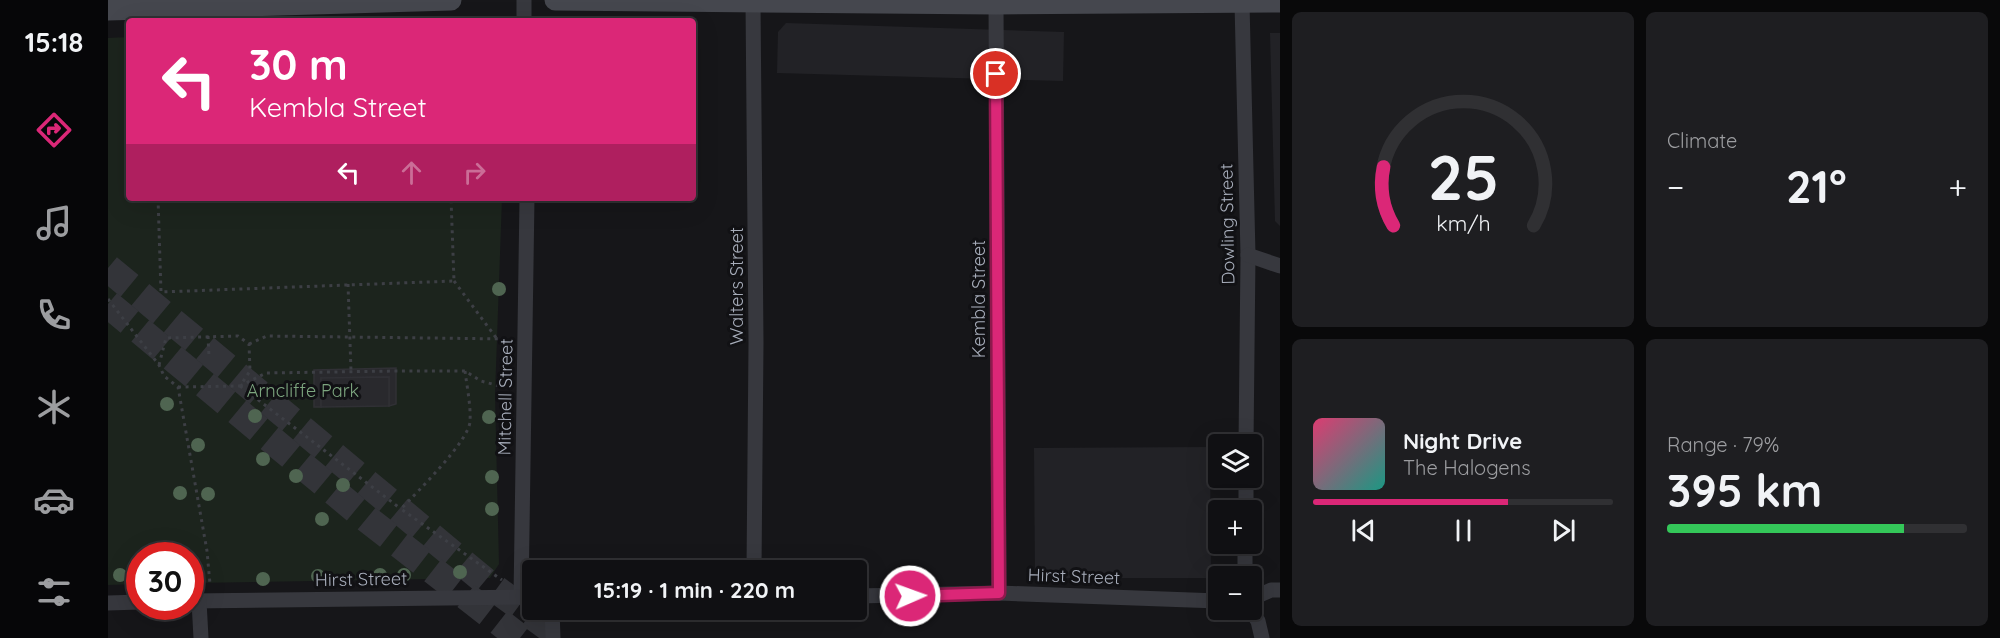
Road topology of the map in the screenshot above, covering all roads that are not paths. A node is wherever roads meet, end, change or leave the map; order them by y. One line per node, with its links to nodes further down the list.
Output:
1 (451, 0): 8 (street)
2 (524, 0): 9 (street)
3 (555, 0): 4 (street)
4 (753, 2): 7 (street); 15 (street, Walters Street)
5 (1280, 2): 6 (street)
6 (1242, 3): 7 (street); 11 (street, Dowling Street)
7 (996, 4): 17 (street, Kembla Street)
8 (108, 10)
9 (524, 18)
10 (527, 201): 14 (street, Mitchell Street)
11 (1248, 255): 12 (street); 13 (street, Dowling Street)
12 (1280, 266)
13 (1246, 434)
14 (527, 560)
15 (754, 560)
16 (1280, 590): 18 (street)
17 (999, 593): 19 (street, Hirst Street); 22 (street, Hirst Street)
18 (1262, 594)
19 (867, 596)
20 (522, 597): 21 (street, Hirst Street)
21 (204, 601)
22 (1208, 601)
23 (126, 602): 24 (street)
24 (108, 603)
25 (198, 620): 28 (street)
26 (553, 620): 29 (street)
27 (1257, 620): 30 (street)
28 (201, 638)
29 (554, 638)
30 (1262, 638)

